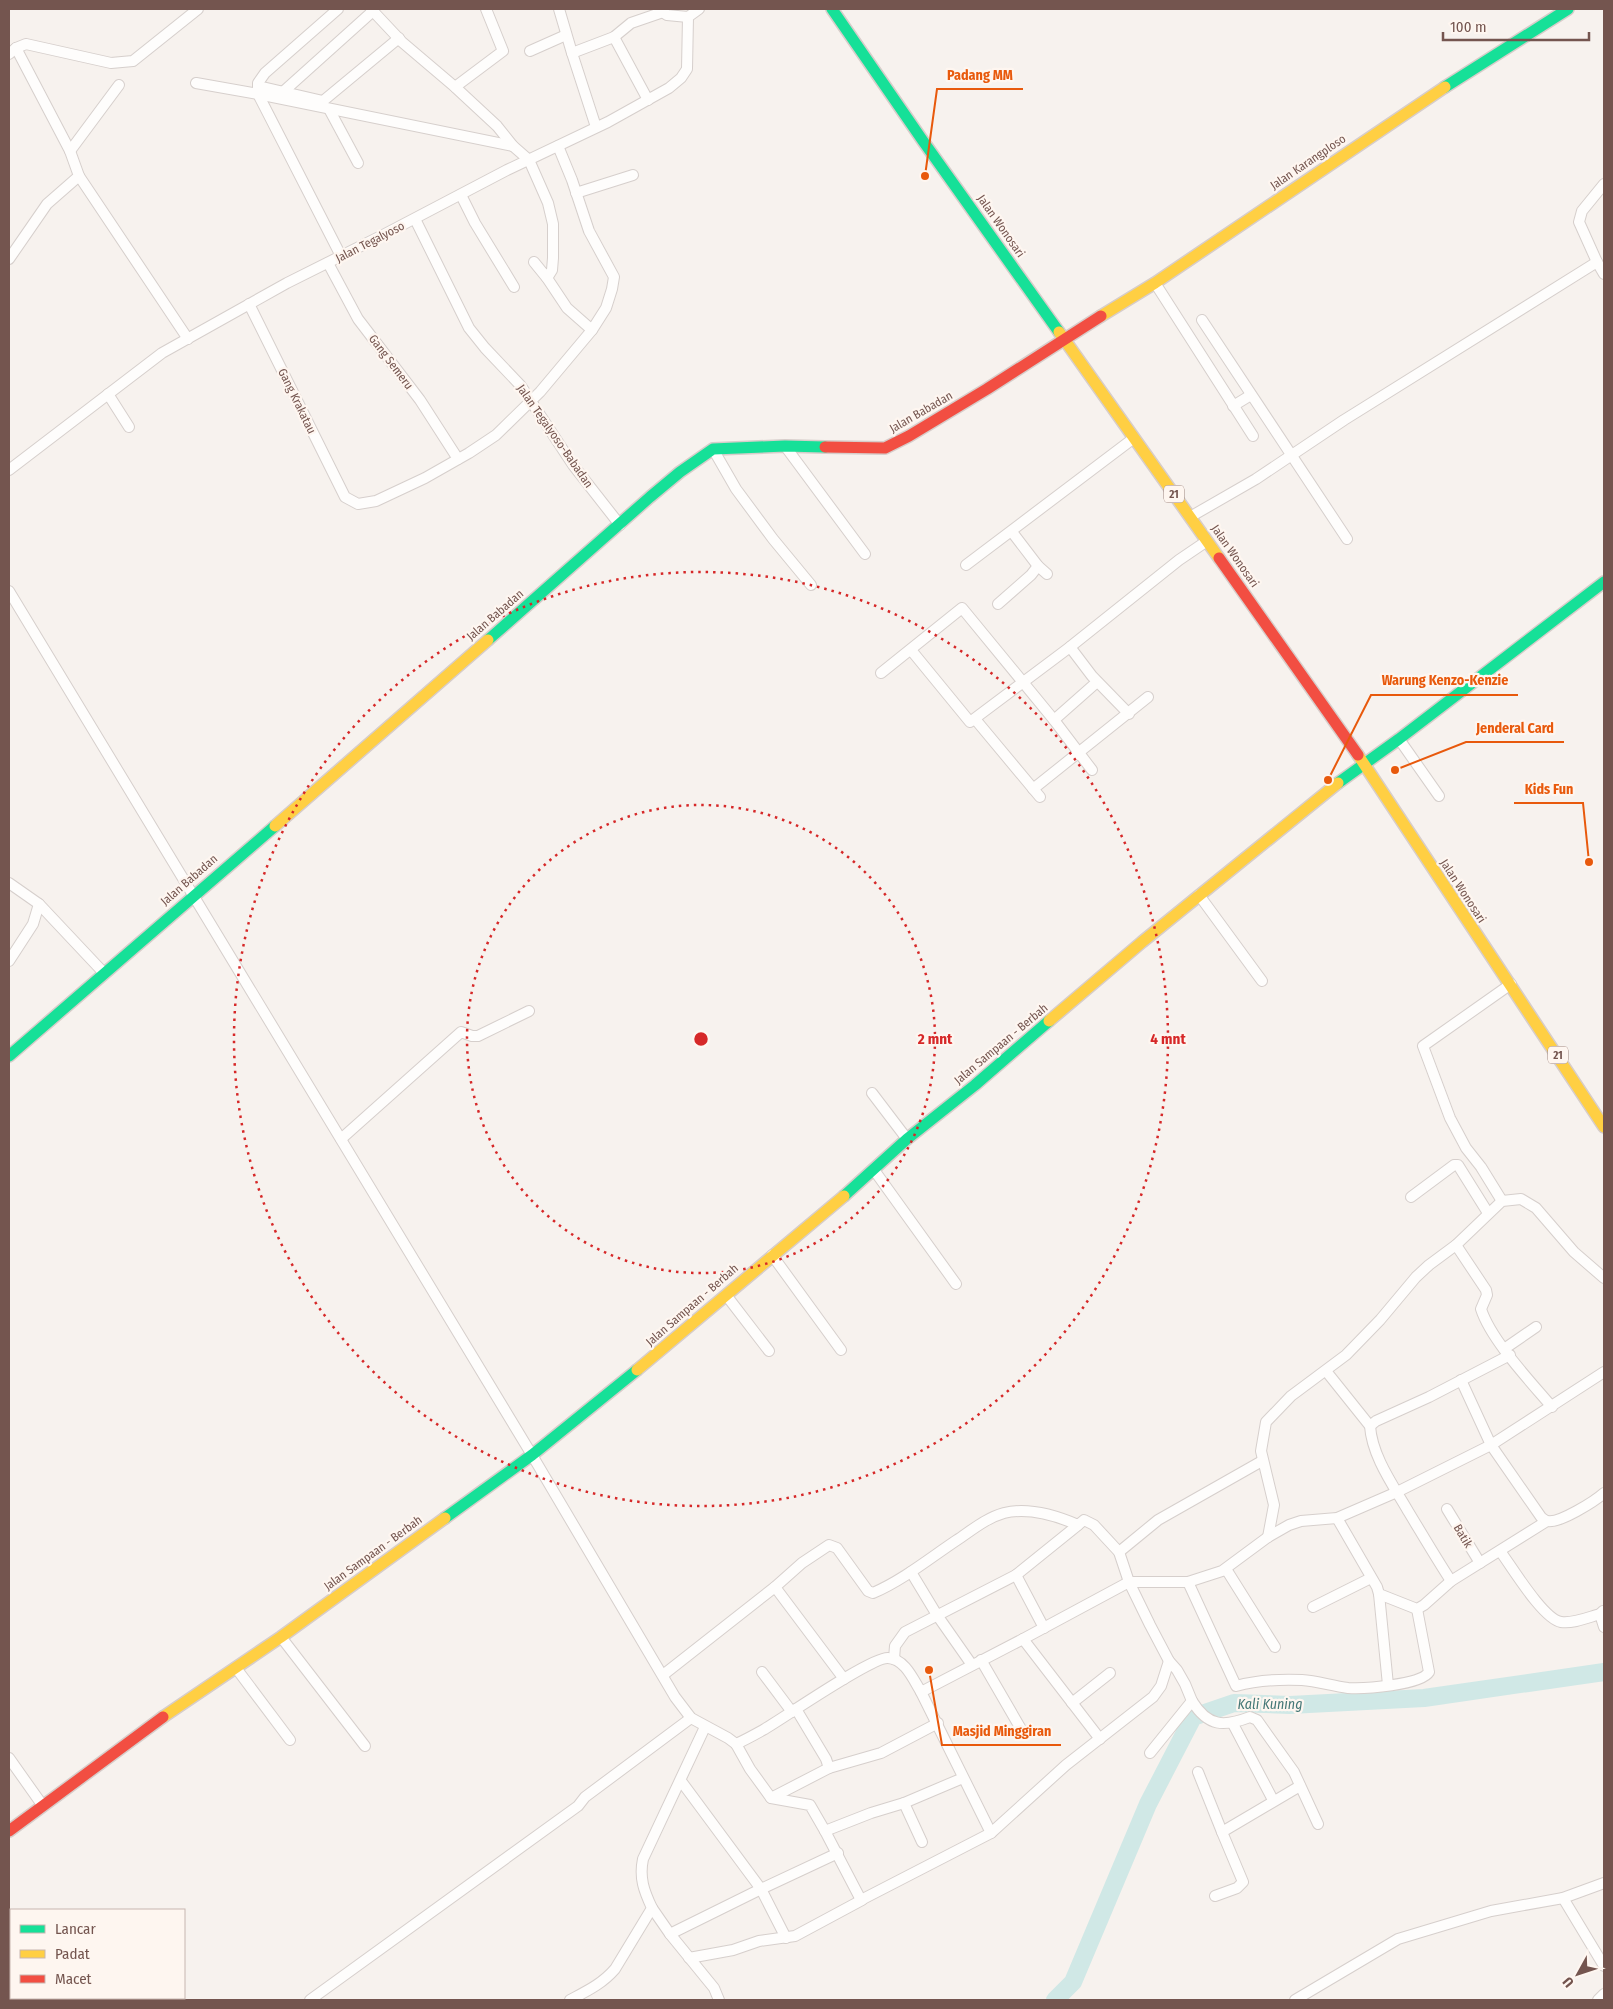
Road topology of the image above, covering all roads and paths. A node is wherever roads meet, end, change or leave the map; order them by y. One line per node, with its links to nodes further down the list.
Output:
1 (198, 9): 14 (street)
2 (338, 9): 20 (street)
3 (486, 9): 19 (street)
4 (559, 9): 11 (street)
5 (699, 9): 10 (street)
6 (832, 9): 48 (main road, Jalan Wonosari / 21)
7 (1568, 9): 43 (main road, Jalan Karangploso)
8 (372, 10): 13 (street); 21 (street)
9 (660, 11): 10 (street); 12 (street)
10 (688, 18): 22 (street, Jalan Tegalyoso)
11 (566, 35): 15 (street); 16 (street)
12 (614, 37): 16 (street); 22 (street)
13 (399, 38): 19 (street); 23 (street)
14 (12, 51): 27 (street)
15 (530, 51)
16 (572, 53): 24 (street)
17 (196, 83): 20 (street)
18 (119, 85): 27 (street)
19 (455, 87): 25 (street)
20 (258, 90): 21 (street); 23 (street); 36 (street)
21 (284, 91): 23 (street)
22 (648, 100): 24 (street, Jalan Tegalyoso)
23 (326, 105): 25 (street); 29 (street)
24 (596, 127): 26 (street, Jalan Tegalyoso)
25 (511, 143): 28 (street)
26 (558, 146): 28 (street, Jalan Tegalyoso); 33 (street)
27 (70, 151): 31 (street)
28 (529, 160): 34 (street, Jalan Tegalyoso); 42 (street)
29 (358, 162)
30 (633, 174): 33 (street)
31 (79, 176): 37 (street); 49 (street)
32 (1604, 184): 39 (street)
33 (576, 193): 47 (street)
34 (461, 195): 35 (street, Jalan Tegalyoso); 44 (street)
35 (415, 219): 36 (street, Jalan Tegalyoso); 52 (street, Jalan Tegalyoso-Babadan)
36 (341, 256): 40 (street, Jalan Tegalyoso)
37 (9, 259)
38 (534, 262): 42 (street)
39 (1597, 262): 41 (street); 60 (street)
40 (328, 263): 45 (street, Jalan Tegalyoso); 61 (street, Gang Semeru)
41 (1604, 274)
42 (547, 278): 47 (street)
43 (1155, 283): 48 (main road, Jalan Karangploso); 53 (street)
44 (514, 287)
45 (249, 304): 49 (street, Jalan Tegalyoso); 61 (street, Gang Krakatau)
46 (1202, 320): 51 (street)
47 (592, 330): 52 (street)
48 (1064, 338): 57 (main road, Jalan Wonosari / 21); 58 (main road, Jalan Babadan)
49 (188, 339): 50 (street, Jalan Tegalyoso)
50 (108, 394): 55 (street); 62 (street, Jalan Tegalyoso)
51 (1251, 395): 53 (street); 60 (street)
52 (531, 401): 61 (street); 64 (street, Jalan Tegalyoso-Babadan)
53 (1232, 405): 54 (street); 56 (street)
54 (1222, 410)
55 (129, 427)
56 (1253, 436)
57 (1134, 438): 63 (main road, Jalan Wonosari / 21); 65 (street)
58 (785, 446): 59 (main road, Jalan Babadan); 68 (street)
59 (713, 450): 64 (main road, Jalan Babadan); 73 (street)
60 (1291, 456): 63 (street); 66 (street)
61 (458, 459)
62 (9, 470)
63 (1190, 516): 67 (main road, Jalan Wonosari / 21)
64 (620, 526): 91 (main road, Jalan Babadan)
65 (1012, 532): 69 (street); 70 (street)
66 (1347, 539)
67 (1207, 541): 76 (street); 87 (main road, Jalan Wonosari / 21)
68 (865, 554)
69 (966, 565)
70 (1038, 566): 71 (street); 75 (street)
71 (1047, 574)
72 (1604, 582): 85 (main road, Jalan Sampaan - Berbah)
73 (812, 585)
74 (9, 591): 91 (street)
75 (998, 604)
76 (1070, 648): 79 (street); 80 (street)
77 (911, 650): 78 (street); 80 (street); 83 (street)
78 (881, 674)
79 (1098, 682): 82 (street); 84 (street)
80 (1024, 683): 83 (street); 84 (street)
81 (1148, 697): 82 (street)
82 (1129, 714): 86 (street)
83 (975, 719): 86 (street)
84 (1054, 720): 86 (street)
85 (1399, 739): 87 (main road, Jalan Sampaan - Berbah); 89 (street)
86 (1078, 752): 88 (street)
87 (1364, 763): 92 (main road, Jalan Sampaan - Berbah); 97 (main road, Jalan Wonosari / 21)
88 (1092, 770)
89 (1439, 796)
90 (9, 883): 93 (street)
91 (193, 895): 95 (main road, Jalan Babadan); 102 (street)
92 (1200, 895): 96 (street); 103 (main road, Jalan Sampaan - Berbah)
93 (39, 904): 94 (street); 95 (street)
94 (9, 961)
95 (103, 972): 99 (main road, Jalan Babadan)
96 (1262, 981)
97 (1511, 984): 101 (main road, Jalan Wonosari / 21); 106 (street)
98 (529, 1012): 102 (street)
99 (9, 1056)
100 (872, 1093): 103 (street)
101 (1604, 1127)
102 (341, 1139): 123 (street)
103 (907, 1139): 104 (main road, Jalan Sampaan - Berbah)
104 (874, 1170): 109 (main road, Jalan Sampaan - Berbah); 111 (street)
105 (1411, 1197): 107 (street)
106 (1502, 1201): 107 (street); 110 (street)
107 (1488, 1213): 108 (street)
108 (1456, 1246): 116 (street); 117 (street)
109 (772, 1255): 112 (main road, Jalan Sampaan - Berbah); 114 (street)
110 (1604, 1278)
111 (956, 1284)
112 (726, 1295): 115 (street); 123 (main road, Jalan Sampaan - Berbah)
113 (1536, 1328): 116 (street)
114 (841, 1350)
115 (769, 1351)
116 (1507, 1352): 119 (street); 120 (street)
117 (1326, 1371): 121 (street); 124 (street)
118 (1604, 1372): 120 (street)
119 (1462, 1380): 121 (street); 122 (street)
120 (1552, 1407): 122 (street)
121 (1370, 1426): 125 (street)
122 (1491, 1445): 125 (street); 129 (street)
123 (532, 1455): 150 (main road, Jalan Sampaan - Berbah); 159 (street)
124 (1262, 1461): 131 (street); 132 (street)
125 (1397, 1492): 128 (street); 139 (street)
126 (1604, 1493): 129 (street)
127 (1447, 1508): 134 (street, Batik)
128 (1337, 1518): 131 (street); 138 (street)
129 (1547, 1521): 133 (street)
130 (1078, 1525): 132 (street); 136 (street); 137 (street)
131 (1268, 1538): 135 (street)
132 (1119, 1552): 140 (street)
133 (1501, 1553): 134 (street); 146 (street)
134 (1480, 1563): 139 (street)
135 (1226, 1569): 141 (street); 152 (street)
136 (911, 1572): 142 (street); 147 (street)
137 (1016, 1575): 147 (street); 149 (street)
138 (1371, 1578): 143 (street); 144 (street)
139 (1451, 1581): 145 (street)
140 (1129, 1582): 141 (street); 149 (street); 154 (street)
141 (1188, 1582): 161 (street)
142 (775, 1587): 159 (street); 160 (street)
143 (1379, 1594): 145 (street); 161 (street)
144 (1313, 1607)
145 (1416, 1608): 161 (street)
146 (1602, 1612): 148 (street)
147 (937, 1615): 153 (street); 155 (street)
148 (1604, 1627)
149 (1044, 1628): 151 (street)
150 (281, 1637): 156 (main road, Jalan Sampaan - Berbah); 174 (street)
151 (1024, 1639): 155 (street); 163 (street)
152 (1275, 1647)
153 (894, 1660): 160 (street); 162 (street)
154 (1169, 1661): 164 (street); 171 (street)
155 (976, 1662): 162 (street); 170 (street)
156 (236, 1668): 172 (street); 185 (main road, Jalan Sampaan - Berbah)
157 (762, 1672): 165 (street)
158 (1110, 1674): 163 (street)
159 (663, 1675): 166 (street)
160 (844, 1679): 165 (street)
161 (1388, 1685)
162 (921, 1692): 167 (street)
163 (1072, 1703): 171 (street)
164 (1194, 1703): 168 (street); 175 (street)
165 (794, 1710): 173 (street); 177 (street)
166 (691, 1718): 169 (street); 204 (street)
167 (938, 1723): 177 (street); 179 (street)
168 (1233, 1724): 181 (street); 183 (street)
169 (705, 1727): 173 (street); 180 (street)
170 (1021, 1728)
171 (1100, 1738): 190 (street)
172 (290, 1740)
173 (736, 1744): 182 (street)
174 (365, 1746)
175 (1150, 1753)
176 (9, 1758): 185 (street)
177 (829, 1768): 182 (street)
178 (1198, 1772): 189 (street)
179 (963, 1778): 184 (street); 190 (street)
180 (681, 1782): 194 (street); 198 (street)
181 (1300, 1786): 183 (street); 186 (street)
182 (771, 1798): 188 (street)
183 (1273, 1800): 189 (street)
184 (904, 1803): 188 (street); 191 (street)
185 (43, 1806): 187 (main road, Jalan Sampaan - Berbah)
186 (1318, 1824)
187 (9, 1831)
188 (825, 1831): 192 (street)
189 (1222, 1832): 195 (street)
190 (990, 1833): 197 (street)
191 (922, 1842)
192 (838, 1853): 194 (street); 197 (street)
193 (1604, 1883): 196 (street)
194 (761, 1889): 199 (street); 200 (street)
195 (1215, 1896)
196 (1563, 1898): 202 (street); 207 (street)
197 (862, 1900): 200 (street)
198 (652, 1908): 199 (street); 205 (street)
199 (670, 1934): 201 (street)
200 (786, 1938): 201 (street)
201 (689, 1958): 206 (street)
202 (1604, 1966)
203 (1604, 1994): 208 (street)
204 (310, 2000)
205 (570, 2000)
206 (719, 2000)
207 (1295, 2000)
208 (1598, 2000)

